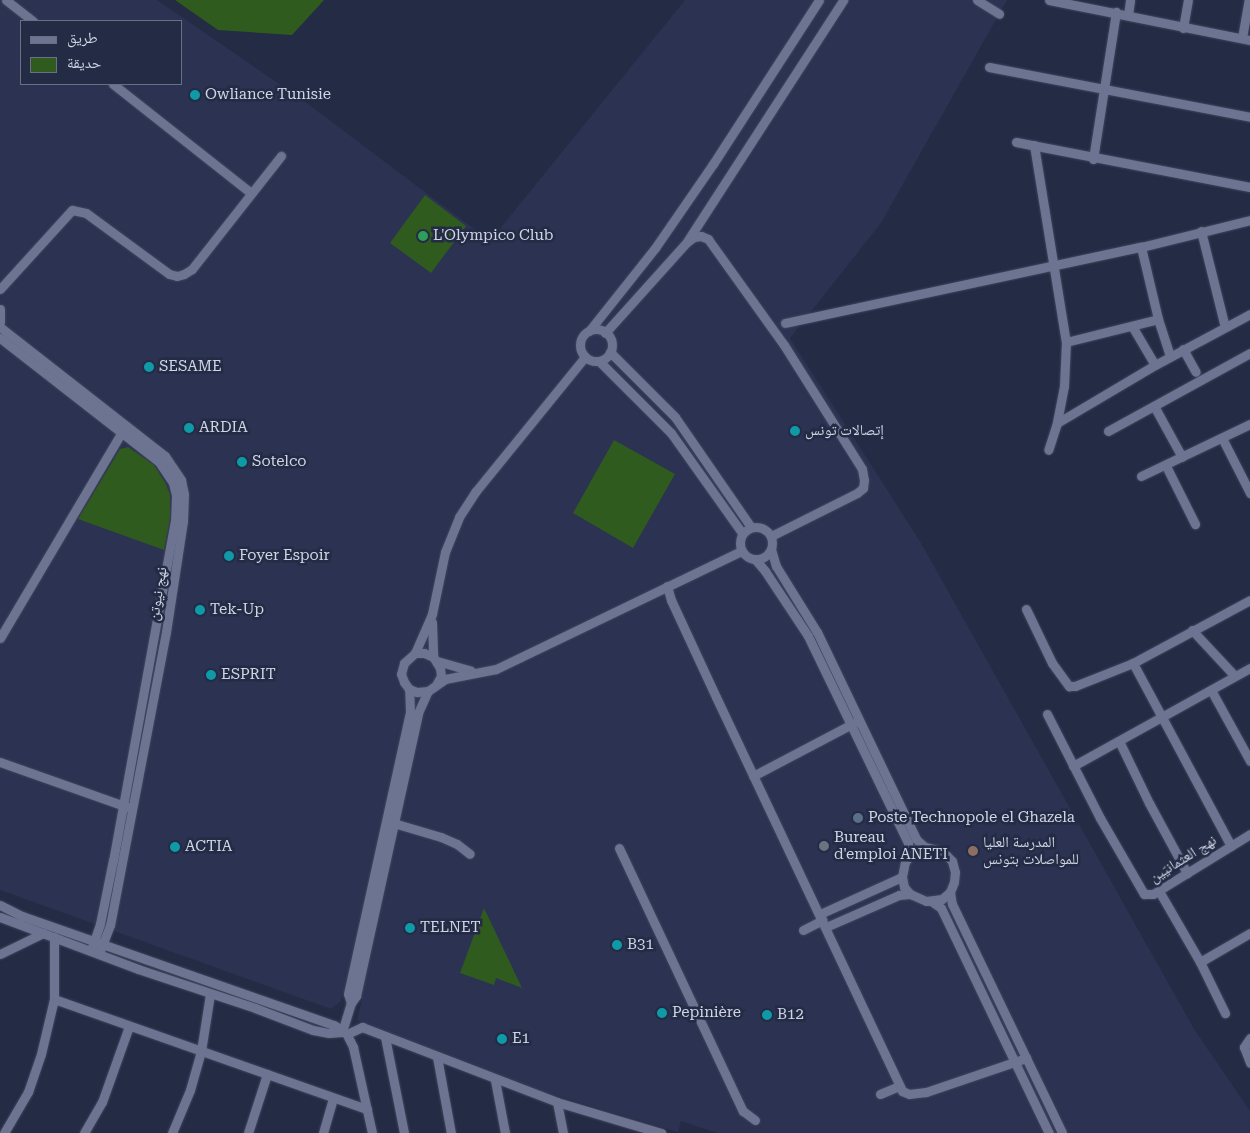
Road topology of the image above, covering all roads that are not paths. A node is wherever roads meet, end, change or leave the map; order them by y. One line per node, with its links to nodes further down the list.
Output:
1 (6, 0): 13 (street)
2 (818, 0): 40 (street)
3 (843, 0): 28 (street)
4 (977, 0): 11 (street)
5 (1049, 0): 9 (street)
6 (1130, 0): 12 (street)
7 (1188, 0): 14 (street)
8 (1250, 0): 15 (street)
9 (1072, 2): 10 (street)
10 (1116, 12): 12 (street); 18 (street)
11 (999, 14)
12 (1128, 15): 14 (street)
13 (32, 20)
14 (1183, 28): 15 (street)
15 (1246, 39)
16 (989, 67): 18 (street)
17 (113, 85): 25 (street)
18 (1104, 90): 19 (street); 23 (street)
19 (1250, 117)
20 (1016, 142): 21 (street)
21 (1034, 145): 23 (street); 30 (street)
22 (281, 156): 25 (street)
23 (1093, 159): 24 (street)
24 (1250, 187)
25 (251, 193): 31 (street)
26 (1250, 220): 27 (street)
27 (1201, 231): 29 (street); 38 (street)
28 (687, 242): 41 (street); 67 (street)
29 (1141, 247): 30 (street); 34 (street)
30 (1053, 265): 36 (street); 43 (street)
31 (0, 289)
32 (0, 309): 35 (street)
33 (1250, 314): 38 (street)
34 (1158, 319): 37 (street); 47 (street)
35 (0, 322)
36 (786, 323)
37 (1132, 326): 43 (street); 50 (street)
38 (1225, 327): 44 (street)
39 (0, 328): 55 (street, نهج نيوتن)
40 (589, 331): 41 (street); 48 (street)
41 (606, 333): 45 (street)
42 (0, 338): 55 (street, نهج نيوتن)
43 (1066, 342): 53 (street)
44 (1183, 349): 47 (street); 51 (street)
45 (610, 352): 49 (street); 65 (street)
46 (1250, 353): 52 (street)
47 (1170, 356): 50 (street)
48 (585, 357): 49 (street); 74 (street)
49 (599, 361): 66 (street)
50 (1155, 365): 53 (street)
51 (1196, 372)
52 (1154, 406): 56 (street); 59 (street)
53 (1057, 423): 58 (street)
54 (1250, 424): 57 (street)
55 (124, 428): 61 (street, نهج نيوتن); 76 (street)
56 (1108, 430)
57 (1222, 438): 59 (street); 63 (street)
58 (1048, 450)
59 (1182, 457): 60 (street)
60 (1166, 466): 62 (street); 64 (street)
61 (174, 476): 96 (street, نهج نيوتن); 97 (street, نهج نيوتن)
62 (1141, 476)
63 (1250, 493)
64 (1196, 524)
65 (751, 527): 66 (street); 67 (street)
66 (742, 533): 69 (street)
67 (771, 536): 68 (street)
68 (771, 549): 70 (street); 89 (street)
69 (741, 550): 70 (street); 71 (street)
70 (755, 559): 90 (street)
71 (667, 586): 81 (street); 95 (street)
72 (1250, 600): 75 (street)
73 (1026, 609): 79 (street)
74 (432, 614): 77 (street); 78 (street)
75 (1192, 630): 79 (street); 82 (street)
76 (0, 638)
77 (415, 654): 78 (street); 84 (street)
78 (435, 659): 81 (street); 83 (street)
79 (1132, 663): 88 (street)
80 (1250, 668): 82 (street)
81 (476, 672): 83 (street)
82 (1234, 675): 85 (street)
83 (437, 683): 86 (street)
84 (409, 689): 86 (street); 98 (street)
85 (1211, 690): 88 (street); 92 (street)
86 (428, 691): 98 (street)
87 (1047, 714): 94 (street)
88 (1162, 716): 91 (street); 100 (street)
89 (861, 720): 90 (street); 101 (street)
90 (852, 724): 95 (street); 104 (street)
91 (1120, 741): 94 (street); 105 (street)
92 (1250, 760)
93 (0, 762): 96 (street)
94 (1073, 766): 107 (street, نهج العثمانيّين)
95 (753, 776): 113 (street)
96 (122, 806): 97 (street); 118 (street, نهج نيوتن)
97 (132, 809): 118 (street, نهج نيوتن)
98 (390, 822): 103 (street); 126 (street)
99 (1250, 834): 100 (street, نهج العثمانيّين)
100 (1231, 846): 105 (street, نهج العثمانيّين)
101 (925, 847): 104 (street); 108 (street)
102 (619, 848): 141 (street)
103 (470, 854)
104 (909, 855): 106 (street)
105 (1187, 873): 107 (street, نهج العثمانيّين)
106 (902, 877): 109 (street); 113 (street)
107 (1159, 891): 121 (street)
108 (950, 892): 110 (street); 131 (street)
109 (910, 894): 110 (street); 113 (street)
110 (931, 901): 132 (street)
111 (0, 905): 118 (street)
112 (0, 917): 115 (street)
113 (823, 920): 114 (street); 136 (street)
114 (803, 930)
115 (43, 933): 117 (street); 120 (street)
116 (1250, 933): 121 (street)
117 (54, 937): 119 (street); 123 (street)
118 (100, 943): 119 (street); 126 (street)
119 (95, 952): 122 (street)
120 (0, 954)
121 (1200, 962): 124 (street)
122 (210, 994): 126 (street); 129 (street)
123 (54, 999): 125 (street); 143 (street)
124 (1226, 1013)
125 (129, 1026): 129 (street); 144 (street)
126 (344, 1033): 127 (street); 140 (street)
127 (385, 1037): 130 (street); 149 (street)
128 (1250, 1038): 133 (street)
129 (201, 1051): 134 (street); 145 (street)
130 (437, 1057): 135 (street); 150 (street)
131 (1026, 1058): 132 (street); 155 (street)
132 (1015, 1063): 136 (street); 154 (street)
133 (1250, 1064)
134 (267, 1074): 138 (street); 146 (street)
135 (495, 1080): 139 (street); 151 (street)
136 (899, 1086): 137 (street)
137 (880, 1094)
138 (333, 1098): 140 (street); 147 (street)
139 (557, 1102): 142 (street); 152 (street)
140 (366, 1109): 148 (street)
141 (755, 1120)
142 (648, 1131): 153 (street)
143 (4, 1133)
144 (84, 1133)
145 (172, 1133)
146 (248, 1133)
147 (323, 1133)
148 (372, 1133)
149 (404, 1133)
150 (451, 1133)
151 (506, 1133)
152 (563, 1133)
153 (661, 1133)
154 (1050, 1133)
155 (1062, 1133)

